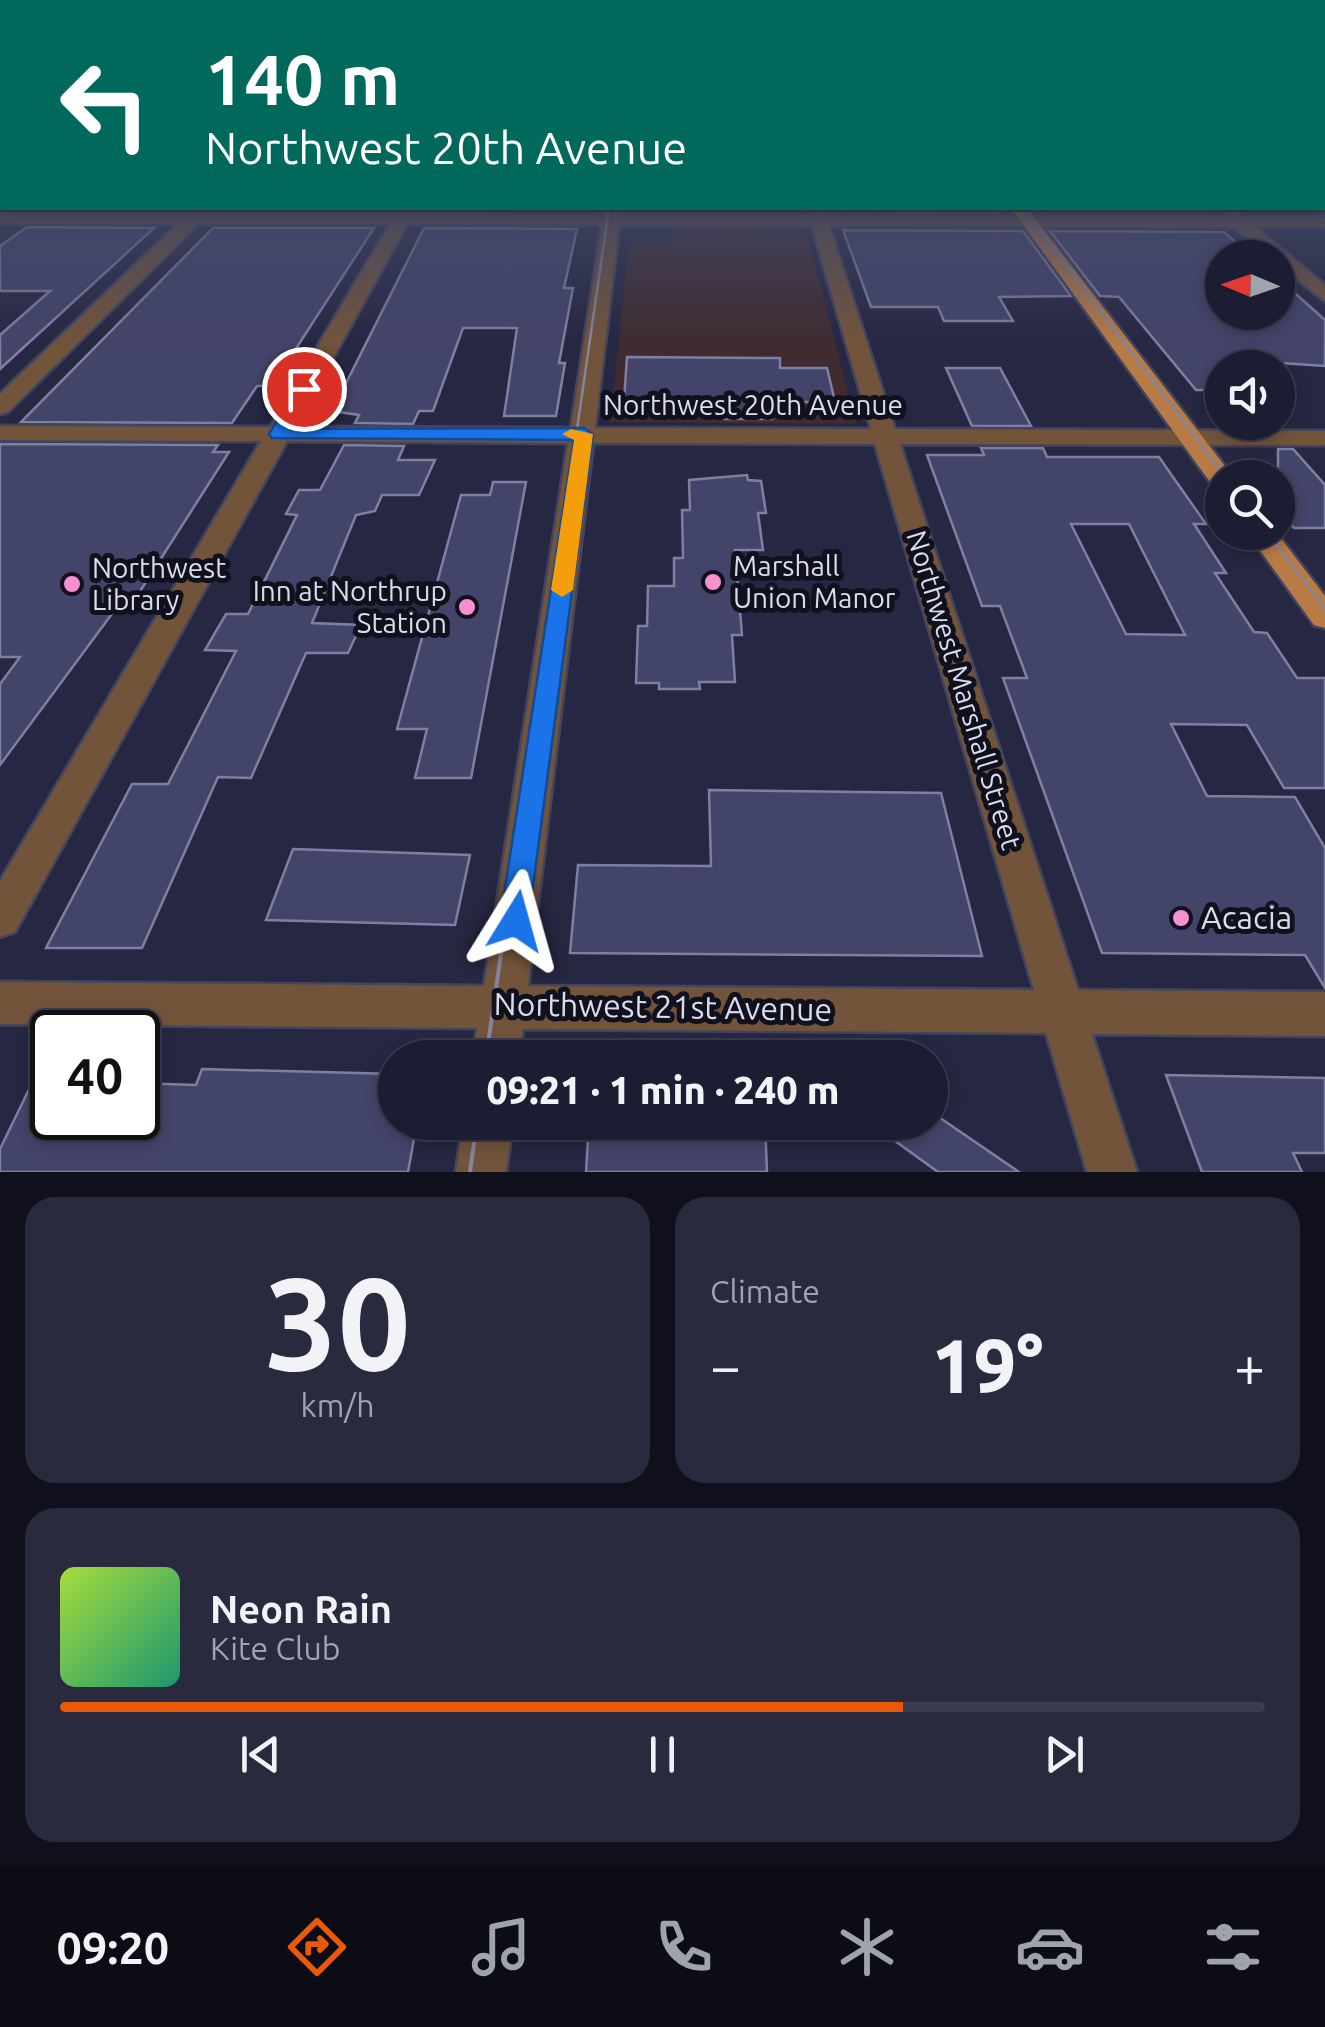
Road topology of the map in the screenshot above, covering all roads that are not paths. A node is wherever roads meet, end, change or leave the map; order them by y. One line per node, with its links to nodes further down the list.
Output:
1 (175, 237): 8 (street)
2 (391, 237): 10 (street)
3 (609, 237): 11 (street)
4 (825, 237): 12 (street, Northwest Marshall Street)
5 (1041, 237): 13 (main road)
6 (1256, 237): 7 (street)
7 (1325, 295)
8 (0, 407)
9 (0, 433): 10 (street, Northwest 20th Avenue)
10 (278, 434): 11 (street, Northwest 20th Avenue); 18 (street)
11 (584, 434): 12 (street, Northwest 20th Avenue); 20 (street)
12 (886, 435): 13 (street, Northwest 20th Avenue); 21 (street, Northwest Marshall Street)
13 (1191, 438): 14 (street, Northwest 20th Avenue); 15 (main road)
14 (1325, 438)
15 (1207, 460)
16 (1275, 550): 17 (main road)
17 (1325, 618)
18 (0, 919)
19 (0, 1003): 20 (street, Northwest 21st Avenue)
20 (504, 1006): 21 (street, Northwest 21st Avenue); 23 (street)
21 (1062, 1011): 22 (street, Northwest 21st Avenue); 26 (street, Northwest Marshall Street)
22 (1325, 1014)
23 (499, 1040)
24 (485, 1140): 25 (street)
25 (481, 1172)
26 (1112, 1172)

